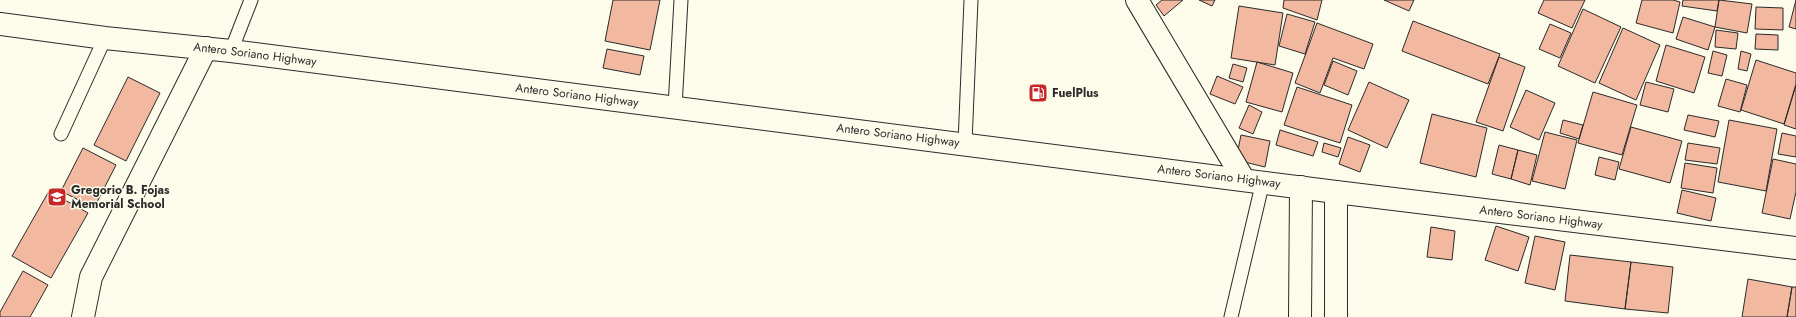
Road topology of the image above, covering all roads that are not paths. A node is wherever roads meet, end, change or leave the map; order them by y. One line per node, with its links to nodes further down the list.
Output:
1 (251, 0): 8 (lane)
2 (681, 0): 9 (lane)
3 (971, 0): 11 (lane)
4 (1137, 0): 12 (main road)
5 (0, 24): 6 (main road, Antero Soriano Highway)
6 (105, 38): 7 (main road, Antero Soriano Highway); 10 (lane)
7 (206, 48): 8 (main road, Antero Soriano Highway); 16 (main road)
8 (231, 51): 9 (main road, Antero Soriano Highway)
9 (674, 107): 11 (main road, Antero Soriano Highway)
10 (61, 134)
11 (965, 143): 12 (main road, Antero Soriano Highway)
12 (1253, 181): 13 (main road, Antero Soriano Highway); 17 (lane)
13 (1301, 187): 14 (main road, Antero Soriano Highway); 18 (main road)
14 (1336, 192): 15 (main road, Antero Soriano Highway); 19 (main road)
15 (1796, 248)
16 (83, 317)
17 (1231, 317)
18 (1300, 317)
19 (1336, 317)

